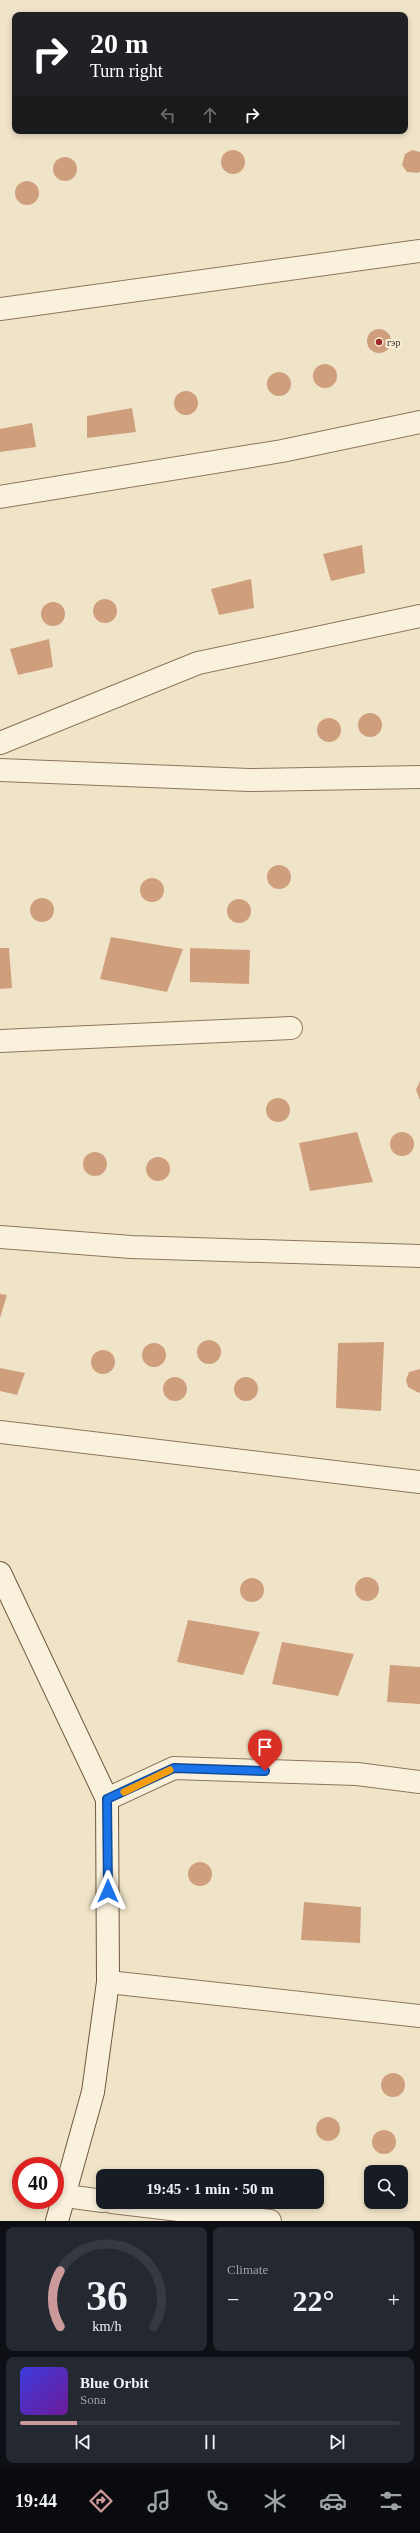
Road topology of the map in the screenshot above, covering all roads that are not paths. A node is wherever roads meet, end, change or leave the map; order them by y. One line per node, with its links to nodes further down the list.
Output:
1 (420, 251): 2 (street)
2 (0, 309)
3 (420, 422): 4 (street)
4 (0, 497)
5 (420, 616): 6 (street)
6 (0, 743)
7 (0, 770): 8 (street)
8 (420, 777)
9 (291, 1028): 10 (street)
10 (0, 1042)
11 (0, 1237): 12 (street)
12 (420, 1256)
13 (0, 1432): 14 (street)
14 (420, 1482)
15 (0, 1573): 17 (street)
16 (420, 1782): 17 (street)
17 (107, 1799): 18 (street)
18 (108, 1982): 19 (street); 20 (street)
19 (420, 2016)
20 (66, 2196): 21 (street); 23 (street)
21 (96, 2200)
22 (170, 2209): 24 (street)
23 (57, 2221)
24 (270, 2221)

